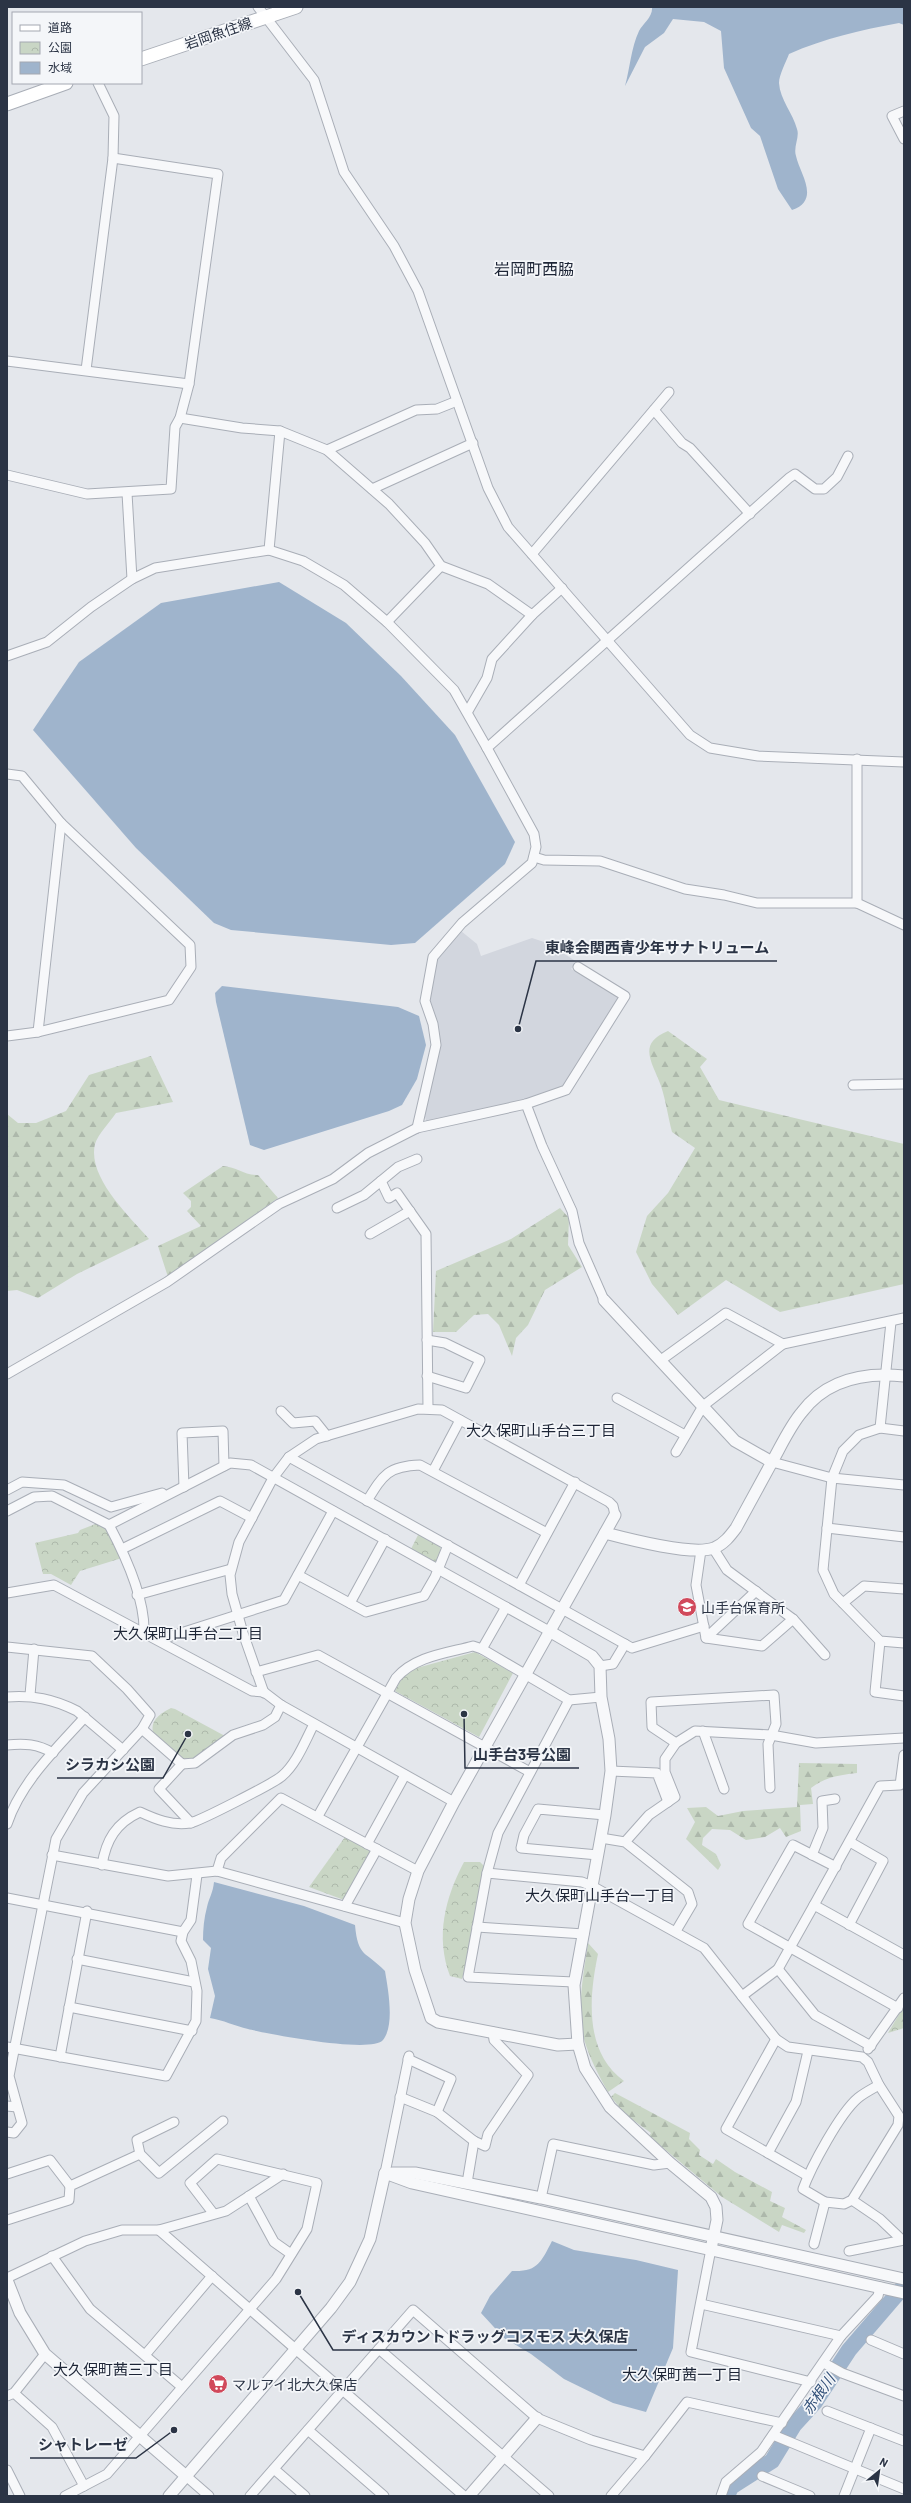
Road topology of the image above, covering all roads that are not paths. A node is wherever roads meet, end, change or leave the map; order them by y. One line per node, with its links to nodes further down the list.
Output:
1 (296, 7): 2 (main road, 岩岡魚住線)
2 (262, 12): 3 (main road, 岩岡魚住線); 14 (street)
3 (142, 59)
4 (63, 84): 6 (main road)
5 (98, 84): 9 (street)
6 (7, 104)
7 (904, 111): 8 (street)
8 (904, 139)
9 (113, 158): 11 (street); 12 (street)
10 (7, 361): 11 (street)
11 (86, 370): 12 (street)
12 (189, 384): 16 (street)
13 (669, 392): 15 (street)
14 (457, 400): 18 (street); 19 (street)
15 (654, 410): 24 (street); 26 (street)
16 (180, 418): 17 (street); 23 (street)
17 (280, 431): 19 (street); 25 (street)
18 (473, 443): 22 (street); 26 (street)
19 (327, 450): 22 (street)
20 (848, 456): 24 (street)
21 (7, 475): 23 (street)
22 (372, 489): 27 (street)
23 (127, 493): 28 (street)
24 (750, 514): 32 (street)
25 (269, 550): 28 (street); 31 (street)
26 (532, 554): 29 (street)
27 (441, 566): 30 (street); 31 (street)
28 (132, 579): 33 (street)
29 (562, 588): 30 (street); 32 (street)
30 (532, 615): 34 (street)
31 (387, 622): 34 (street)
32 (607, 640): 35 (street); 36 (street)
33 (7, 656)
34 (468, 711): 35 (street)
35 (487, 748): 40 (street)
36 (856, 759): 37 (street); 41 (street)
37 (904, 762)
38 (7, 774): 39 (street)
39 (62, 823): 44 (street); 44 (street)
40 (534, 857): 41 (street); 49 (street)
41 (857, 903): 42 (street)
42 (904, 925)
43 (578, 967): 48 (street)
44 (38, 1032): 45 (street)
45 (7, 1036)
46 (904, 1084): 47 (street)
47 (853, 1085)
48 (526, 1104): 49 (street); 55 (street)
49 (417, 1128): 61 (street)
50 (417, 1159): 51 (street)
51 (381, 1181): 52 (street); 53 (street)
52 (337, 1208)
53 (410, 1211): 54 (street); 58 (street)
54 (370, 1234)
55 (604, 1300): 60 (street)
56 (904, 1318): 57 (street)
57 (891, 1322): 59 (street); 62 (street)
58 (427, 1340): 63 (street); 63 (street)
59 (783, 1344): 60 (street); 66 (street)
60 (661, 1360): 66 (street)
61 (7, 1374)
62 (886, 1374): 64 (street); 70 (street); 76 (street)
63 (427, 1376): 67 (street)
64 (904, 1376)
65 (617, 1398): 72 (street)
66 (703, 1406): 72 (street); 76 (street)
67 (428, 1408): 69 (street); 73 (street)
68 (281, 1412): 73 (street)
69 (460, 1420): 78 (street); 81 (street)
70 (880, 1428): 71 (street); 80 (street)
71 (904, 1431)
72 (685, 1435): 74 (street)
73 (327, 1436): 75 (street)
74 (676, 1452)
75 (289, 1458): 79 (street); 86 (street)
76 (772, 1462): 80 (street); 98 (street)
77 (224, 1466): 79 (street); 83 (street); 83 (street)
78 (433, 1471): 86 (street); 93 (street)
79 (273, 1478): 88 (street); 90 (street)
80 (832, 1478): 82 (street); 92 (street)
81 (575, 1482): 89 (street); 93 (street)
82 (904, 1485)
83 (184, 1486): 85 (street)
84 (7, 1490): 85 (street)
85 (165, 1496): 91 (street)
86 (367, 1501): 97 (street)
87 (7, 1511): 91 (street)
88 (333, 1511): 96 (street); 103 (street)
89 (615, 1515): 94 (street)
90 (252, 1518): 99 (street); 102 (street)
91 (109, 1525): 99 (street)
92 (827, 1528): 95 (street); 110 (street)
93 (547, 1533): 104 (street)
94 (605, 1533): 100 (street); 112 (street)
95 (904, 1537)
96 (385, 1539): 101 (street); 109 (street)
97 (448, 1545): 101 (street); 104 (street)
98 (713, 1548): 100 (street); 106 (street)
99 (122, 1549): 108 (street)
100 (701, 1550): 115 (street)
101 (437, 1568): 109 (street); 111 (street)
102 (232, 1569): 108 (street); 113 (street)
103 (298, 1575): 109 (street); 113 (street)
104 (519, 1585): 112 (street)
105 (904, 1589): 110 (street)
106 (756, 1591): 114 (street); 118 (street)
107 (7, 1593): 117 (street)
108 (137, 1595): 117 (street)
109 (350, 1603)
110 (843, 1603): 120 (street)
111 (506, 1607): 116 (street); 125 (street)
112 (562, 1608): 116 (street); 122 (street)
113 (238, 1614): 119 (street); 128 (street)
114 (793, 1619): 118 (street); 126 (street)
115 (704, 1626): 118 (street); 122 (street)
116 (549, 1631): 127 (street); 129 (street)
117 (144, 1632): 119 (street)
118 (706, 1638)
119 (159, 1640): 130 (street)
120 (880, 1641): 121 (street); 133 (street)
121 (904, 1643)
122 (625, 1644): 127 (street)
123 (7, 1647): 124 (street)
124 (34, 1649): 132 (street); 140 (street)
125 (482, 1649): 129 (street); 131 (street)
126 (825, 1656)
127 (600, 1666): 135 (street)
128 (256, 1672): 130 (street); 131 (street)
129 (525, 1674): 136 (street); 146 (street)
130 (264, 1693): 137 (street)
131 (388, 1693): 146 (street); 147 (street)
132 (30, 1695): 134 (street); 138 (street)
133 (904, 1696)
134 (7, 1697)
135 (601, 1697): 136 (street); 152 (street)
136 (569, 1700): 153 (street)
137 (281, 1706): 139 (street); 151 (street)
138 (85, 1717): 148 (street); 149 (street)
139 (314, 1724): 147 (street); 162 (street)
140 (142, 1729): 148 (street); 151 (street)
141 (704, 1731): 142 (street); 144 (street); 156 (street)
142 (771, 1735): 143 (street); 144 (street); 155 (street)
143 (904, 1738)
144 (676, 1743): 159 (street)
145 (7, 1745): 149 (street)
146 (485, 1747): 153 (street); 158 (street)
147 (356, 1748): 154 (street); 161 (street)
148 (123, 1750): 169 (street)
149 (53, 1753): 163 (street)
150 (904, 1754): 166 (street)
151 (182, 1764): 162 (street)
152 (611, 1771): 159 (street); 160 (street)
153 (530, 1772): 176 (street)
154 (405, 1775): 158 (street); 167 (street)
155 (770, 1788)
156 (724, 1789)
157 (835, 1799): 171 (street)
158 (454, 1802): 175 (street)
159 (668, 1802): 165 (street)
160 (605, 1814): 164 (street); 170 (street)
161 (318, 1816): 167 (street); 174 (street)
162 (191, 1823): 172 (street)
163 (7, 1824)
164 (601, 1838): 165 (street); 170 (street)
165 (625, 1842): 187 (street)
166 (850, 1842): 173 (street); 185 (street)
167 (367, 1844): 168 (street)
168 (377, 1849): 175 (street); 182 (street)
169 (52, 1855): 172 (street); 180 (street)
170 (598, 1855): 178 (street)
171 (812, 1855): 173 (street); 190 (street)
172 (102, 1865): 177 (street)
173 (836, 1867): 181 (street)
174 (217, 1871): 177 (street); 182 (street)
175 (418, 1871): 184 (street)
176 (487, 1873): 178 (street); 186 (street)
177 (197, 1874): 188 (street)
178 (592, 1886): 187 (street); 189 (street)
179 (7, 1898): 180 (street)
180 (42, 1904): 183 (street); 205 (street)
181 (814, 1905): 185 (street); 190 (street)
182 (346, 1906): 184 (street)
183 (87, 1911): 188 (street); 192 (street)
184 (405, 1923): 201 (street)
185 (849, 1925): 191 (street)
186 (477, 1927): 189 (street); 195 (street)
187 (676, 1931): 196 (street)
188 (183, 1932): 194 (street)
189 (584, 1934): 195 (street)
190 (791, 1948): 193 (street); 199 (street)
191 (904, 1955)
192 (77, 1960): 194 (street); 198 (street)
193 (778, 1969): 196 (street); 204 (street)
194 (194, 1982): 200 (street)
195 (574, 1982): 203 (street)
196 (742, 1996): 202 (street)
197 (904, 1998): 199 (street)
198 (69, 2007): 200 (street); 207 (street)
199 (898, 2008): 204 (street)
200 (192, 2030): 207 (street)
201 (493, 2032): 203 (street); 217 (street)
202 (776, 2039): 206 (street); 218 (street)
203 (578, 2044): 220 (street)
204 (871, 2046): 208 (street)
205 (11, 2048): 207 (street); 212 (street)
206 (808, 2051): 208 (street); 218 (street)
207 (60, 2057)
208 (862, 2057): 209 (street)
209 (879, 2085): 224 (street); 229 (street)
210 (400, 2097): 213 (street); 213 (street); 221 (street)
211 (7, 2106): 212 (street)
212 (17, 2107): 216 (street)
213 (437, 2112): 217 (street)
214 (223, 2121): 219 (street)
215 (174, 2122): 219 (street)
216 (7, 2132)
217 (474, 2141): 225 (street)
218 (768, 2153): 224 (street)
219 (140, 2154): 226 (street)
220 (670, 2163): 228 (street); 234 (street)
221 (385, 2173): 225 (street); 237 (street); 250 (street)
222 (7, 2174): 226 (street)
223 (283, 2174): 227 (street); 231 (street); 239 (street)
224 (808, 2176): 230 (street)
225 (467, 2183): 228 (street)
226 (70, 2186): 232 (street)
227 (249, 2196): 231 (street); 239 (street)
228 (541, 2198): 234 (street)
229 (852, 2200): 230 (street); 235 (street)
230 (825, 2202): 236 (street)
231 (213, 2213): 233 (street)
232 (7, 2220)
233 (159, 2230): 240 (street); 241 (street)
234 (714, 2238): 237 (street); 243 (street)
235 (903, 2239): 238 (street)
236 (814, 2244)
237 (711, 2250): 244 (street); 246 (street)
238 (849, 2252)
239 (291, 2254): 247 (street)
240 (52, 2256): 242 (street); 254 (street)
241 (212, 2276): 247 (street); 254 (street)
242 (7, 2279): 252 (street)
243 (904, 2279)
244 (880, 2287): 245 (street); 248 (street)
245 (904, 2293)
246 (701, 2304): 248 (street); 256 (street)
247 (250, 2310): 250 (street); 257 (street)
248 (841, 2336): 255 (street)
249 (870, 2340): 253 (street)
250 (296, 2349): 258 (street); 274 (street)
251 (378, 2349): 258 (street); 262 (street); 269 (street)
252 (45, 2354): 259 (street); 266 (street)
253 (904, 2354)
254 (145, 2355): 257 (street)
255 (824, 2363): 256 (street); 260 (street)
256 (811, 2382): 263 (street)
257 (182, 2386): 266 (street)
258 (343, 2390): 265 (street); 285 (street)
259 (11, 2395): 276 (street)
260 (904, 2396)
261 (827, 2411): 264 (street)
262 (537, 2418): 269 (street); 270 (street)
263 (782, 2423): 267 (street); 270 (street)
264 (871, 2428): 268 (street); 272 (street)
265 (308, 2430): 271 (street); 284 (street)
266 (139, 2435): 274 (street); 276 (street)
267 (773, 2435): 272 (street); 289 (street)
268 (904, 2441)
269 (503, 2456): 286 (street); 287 (street)
270 (645, 2456): 288 (street)
271 (274, 2469): 282 (street); 283 (street)
272 (854, 2469): 277 (street); 291 (street)
273 (7, 2470): 278 (street)
274 (186, 2476): 280 (street); 281 (street)
275 (762, 2476): 290 (street)
276 (84, 2486): 279 (street)
277 (904, 2489)
278 (20, 2496)
279 (65, 2496)
280 (169, 2496)
281 (209, 2496)
282 (250, 2496)
283 (305, 2496)
284 (384, 2496)
285 (464, 2496)
286 (468, 2496)
287 (549, 2496)
288 (611, 2496)
289 (721, 2496)
290 (810, 2496)
291 (844, 2496)

